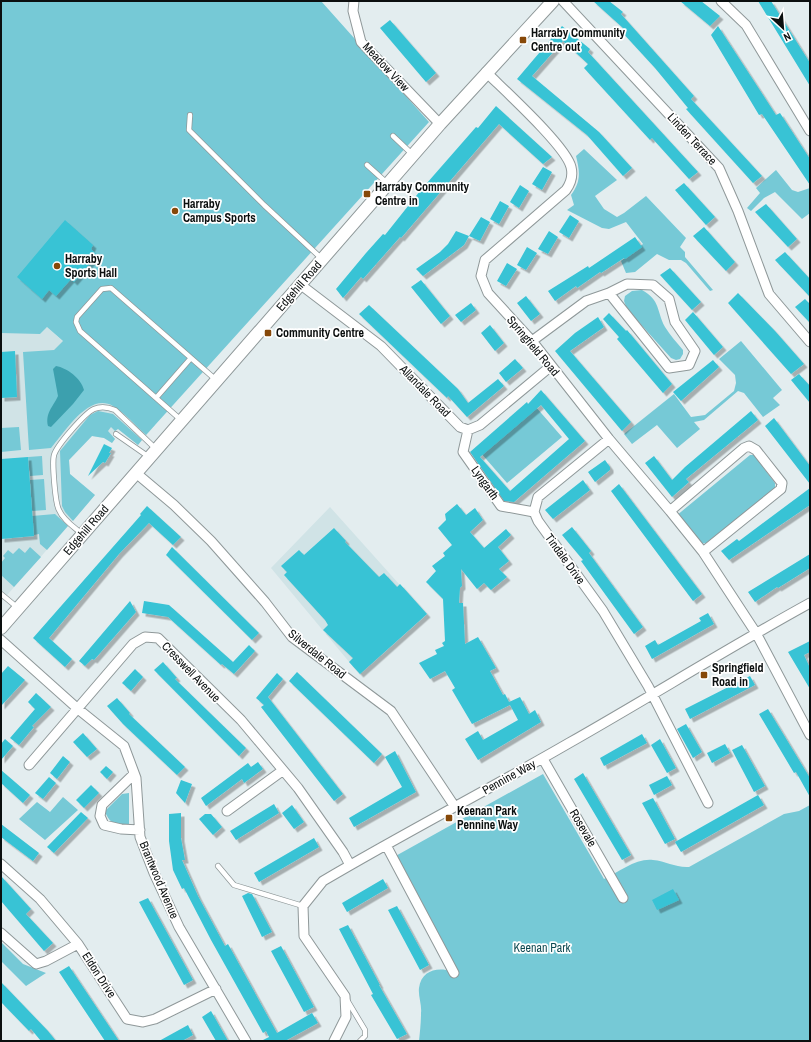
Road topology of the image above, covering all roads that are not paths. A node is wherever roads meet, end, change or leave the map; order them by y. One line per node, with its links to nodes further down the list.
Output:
1 (354, 1): 7 (street, Meadow View)
2 (553, 1): 5 (street, Edgehill Road)
3 (563, 1): 17 (street, Linden Terrace)
4 (721, 1): 8 (street)
5 (486, 72): 7 (street, Edgehill Road); 16 (street, Springfield Road)
6 (190, 115): 13 (lane)
7 (440, 124): 10 (street, Edgehill Road)
8 (810, 131)
9 (392, 136): 10 (lane)
10 (413, 155): 12 (street, Edgehill Road)
11 (367, 165): 12 (lane)
12 (388, 184): 13 (street, Edgehill Road)
13 (323, 259): 14 (street, Edgehill Road)
14 (301, 285): 20 (street, Edgehill Road); 23 (street, Allandale Road)
15 (609, 293): 15 (street); 16 (street)
16 (532, 341): 19 (street, Springfield Road)
17 (810, 342)
18 (191, 358): 20 (lane); 21 (lane); 21 (lane)
19 (551, 366): 23 (street); 25 (street, Springfield Road)
20 (217, 380): 22 (street, Edgehill Road)
21 (156, 398): 22 (lane)
22 (182, 420): 26 (street, Edgehill Road)
23 (468, 430): 29 (street, Lyngarth)
24 (116, 434): 26 (lane)
25 (609, 439): 28 (street, Springfield Road); 29 (street)
26 (153, 453): 27 (street, Edgehill Road); 30 (lane)
27 (136, 473): 30 (street, Edgehill Road); 47 (street, Silverdale Road)
28 (670, 510): 31 (street, Springfield Road); 31 (street)
29 (534, 512): 38 (street, Tindale Drive)
30 (82, 534): 34 (street, Edgehill Road)
31 (702, 552): 36 (street, Springfield Road)
32 (1, 594): 34 (lane)
33 (810, 603): 36 (street, Pennine Way)
34 (18, 608): 35 (street, Edgehill Road)
35 (1, 628)
36 (756, 633): 38 (street, Pennine Way); 40 (street, Springfield Road)
37 (1, 640): 39 (street, Brantwood Avenue)
38 (654, 695): 42 (street, Pennine Way); 46 (street, Tindale Drive)
39 (78, 708): 43 (street, Cresswell Avenue); 44 (street, Cresswell Avenue); 45 (street, Brantwood Avenue)
40 (807, 723): 41 (street, Springfield Road)
41 (810, 735)
42 (542, 759): 47 (street, Pennine Way); 54 (street, Rosevale)
43 (29, 765)
44 (282, 772): 48 (street); 52 (street, Cresswell Avenue)
45 (134, 774): 49 (street, Brantwood Avenue); 49 (street)
46 (708, 803)
47 (455, 807): 50 (street, Pennine Way)
48 (227, 811)
49 (140, 830): 59 (street, Brantwood Avenue)
50 (386, 845): 52 (street, Pennine Way); 58 (street)
51 (1, 864): 57 (street, Eldon Drive)
52 (350, 865): 55 (street, Pennine Way)
53 (218, 866): 55 (lane)
54 (623, 898)
55 (303, 906): 60 (street)
56 (1, 934): 57 (street)
57 (78, 944): 59 (street, Eldon Drive)
58 (454, 973)
59 (216, 989): 61 (street, Brantwood Avenue)
60 (345, 997): 62 (street); 63 (lane)
61 (246, 1041)
62 (334, 1041)
63 (360, 1041)

